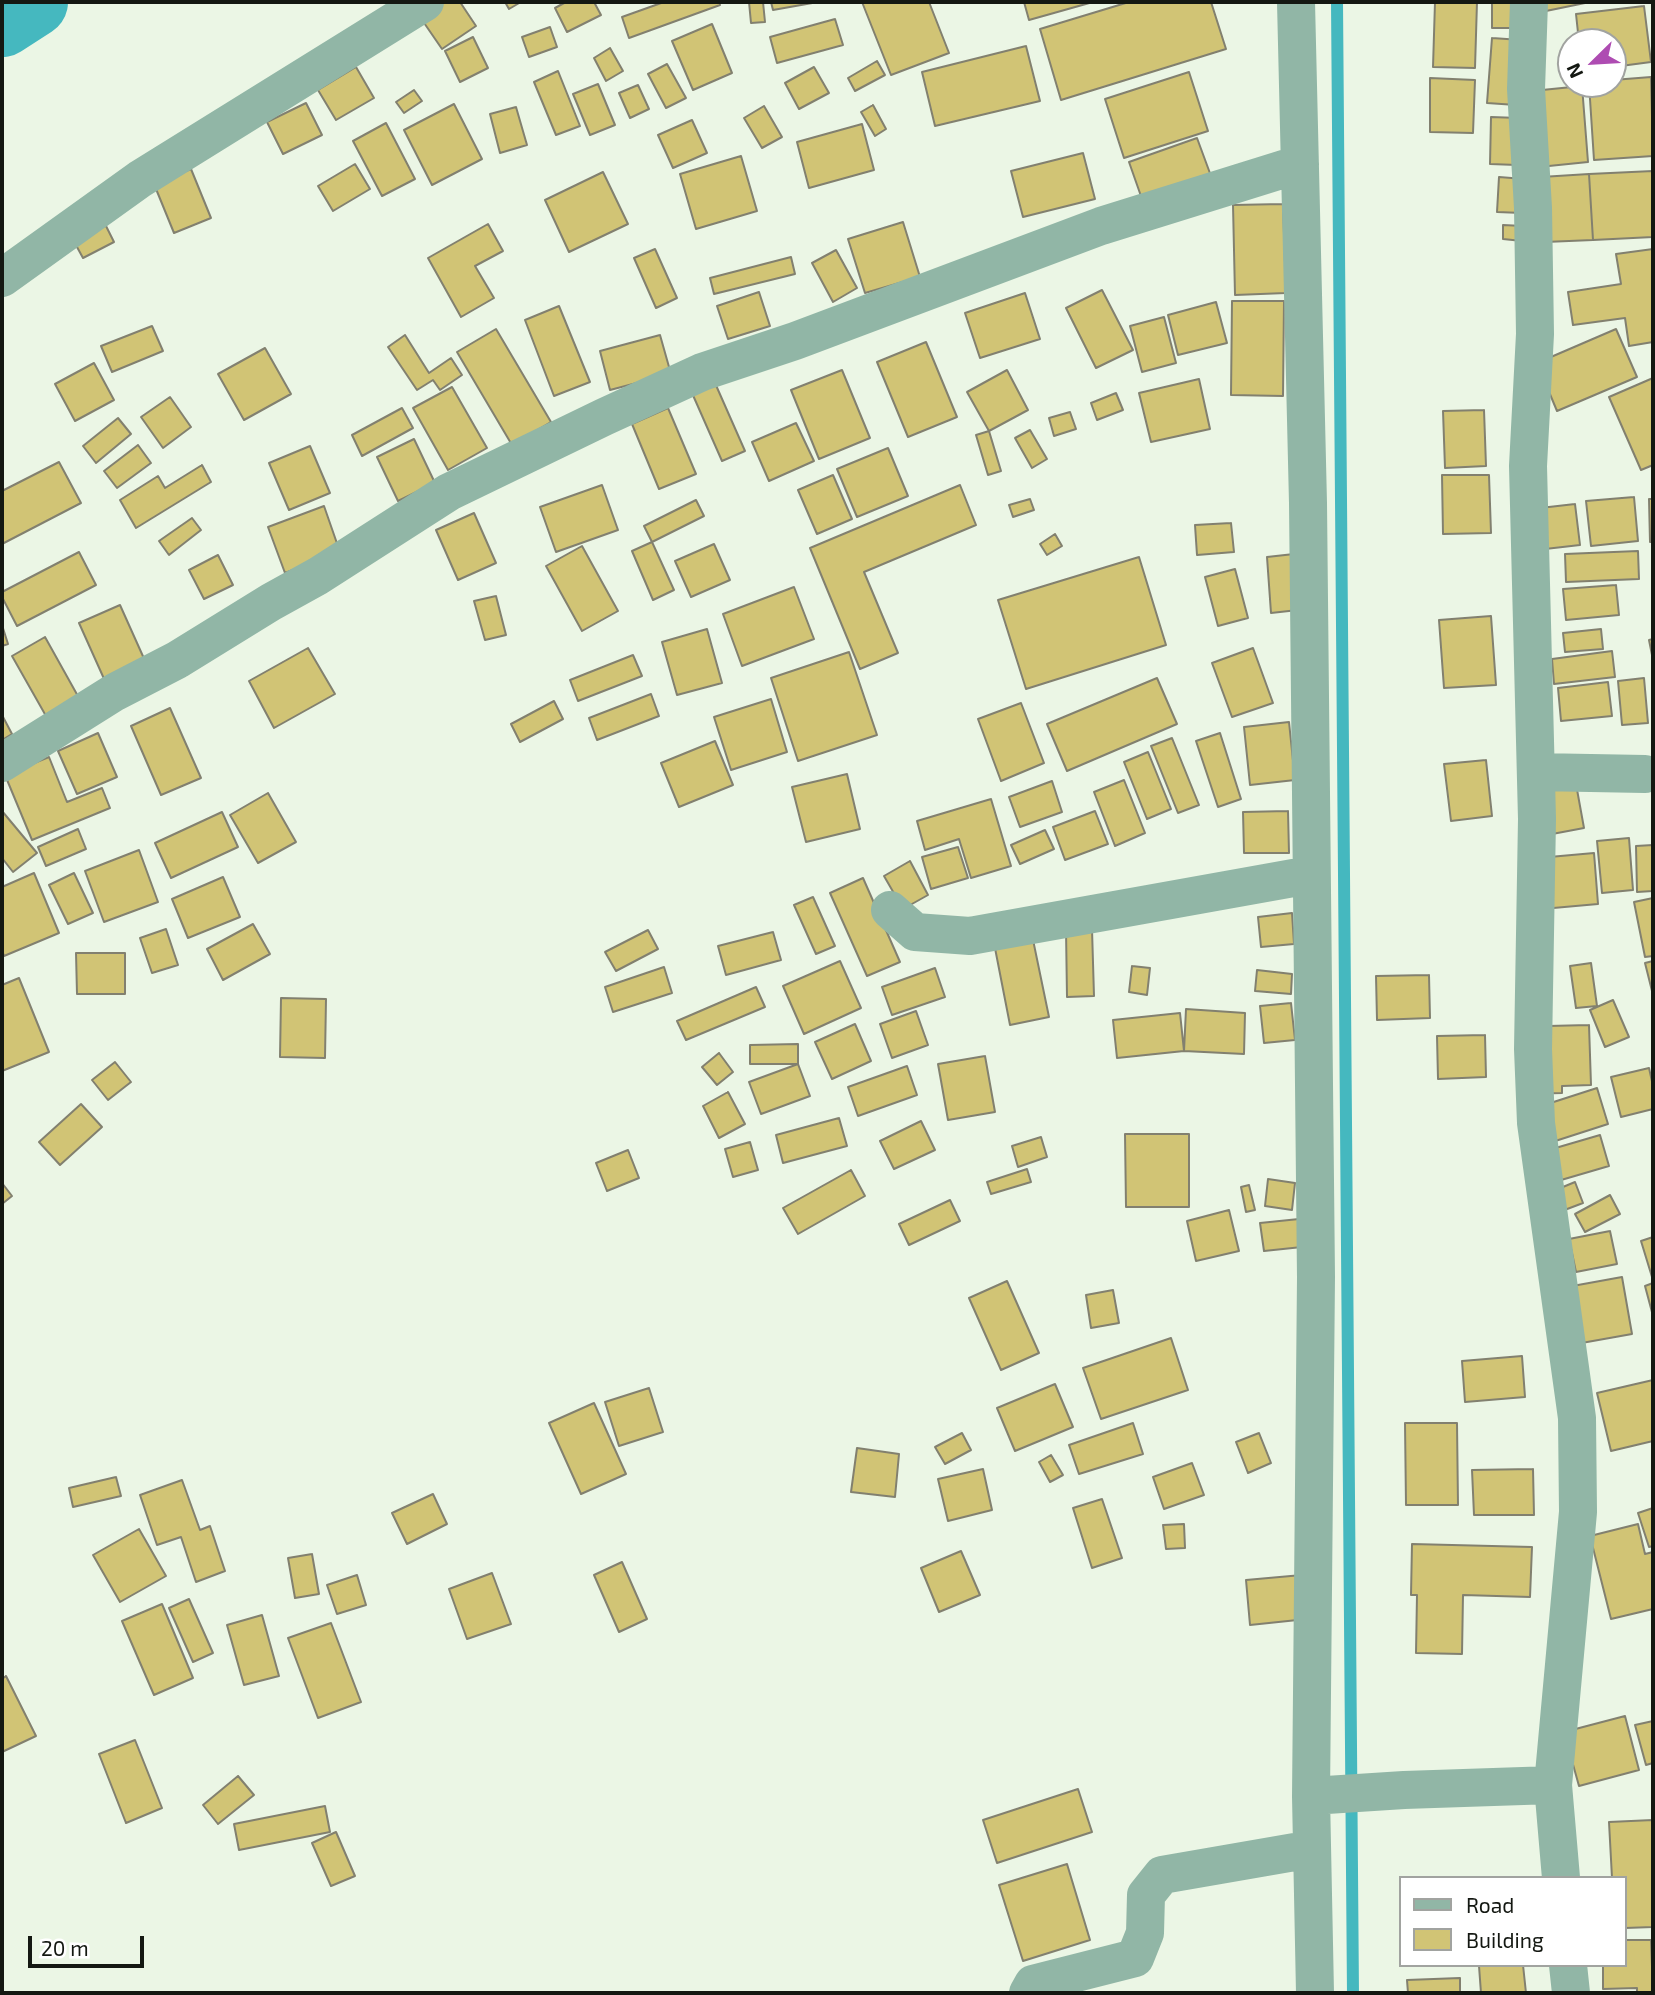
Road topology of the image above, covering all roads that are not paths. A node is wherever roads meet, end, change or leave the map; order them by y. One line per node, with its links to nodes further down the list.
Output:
1 (425, 2): 5 (street)
2 (1296, 2): 4 (street)
3 (1529, 2): 7 (street)
4 (1300, 164): 6 (street); 9 (street)
5 (2, 278)
6 (2, 763)
7 (1536, 772): 8 (street); 11 (street)
8 (1645, 774)
9 (1310, 875): 10 (street); 12 (street)
10 (890, 910)
11 (1553, 1785): 12 (street); 14 (street)
12 (1325, 1795): 13 (street)
13 (1312, 1849): 16 (street); 17 (street)
14 (1561, 1876)
15 (1568, 1967): 18 (street)
16 (1028, 1993)
17 (1315, 1993)
18 (1571, 1993)

